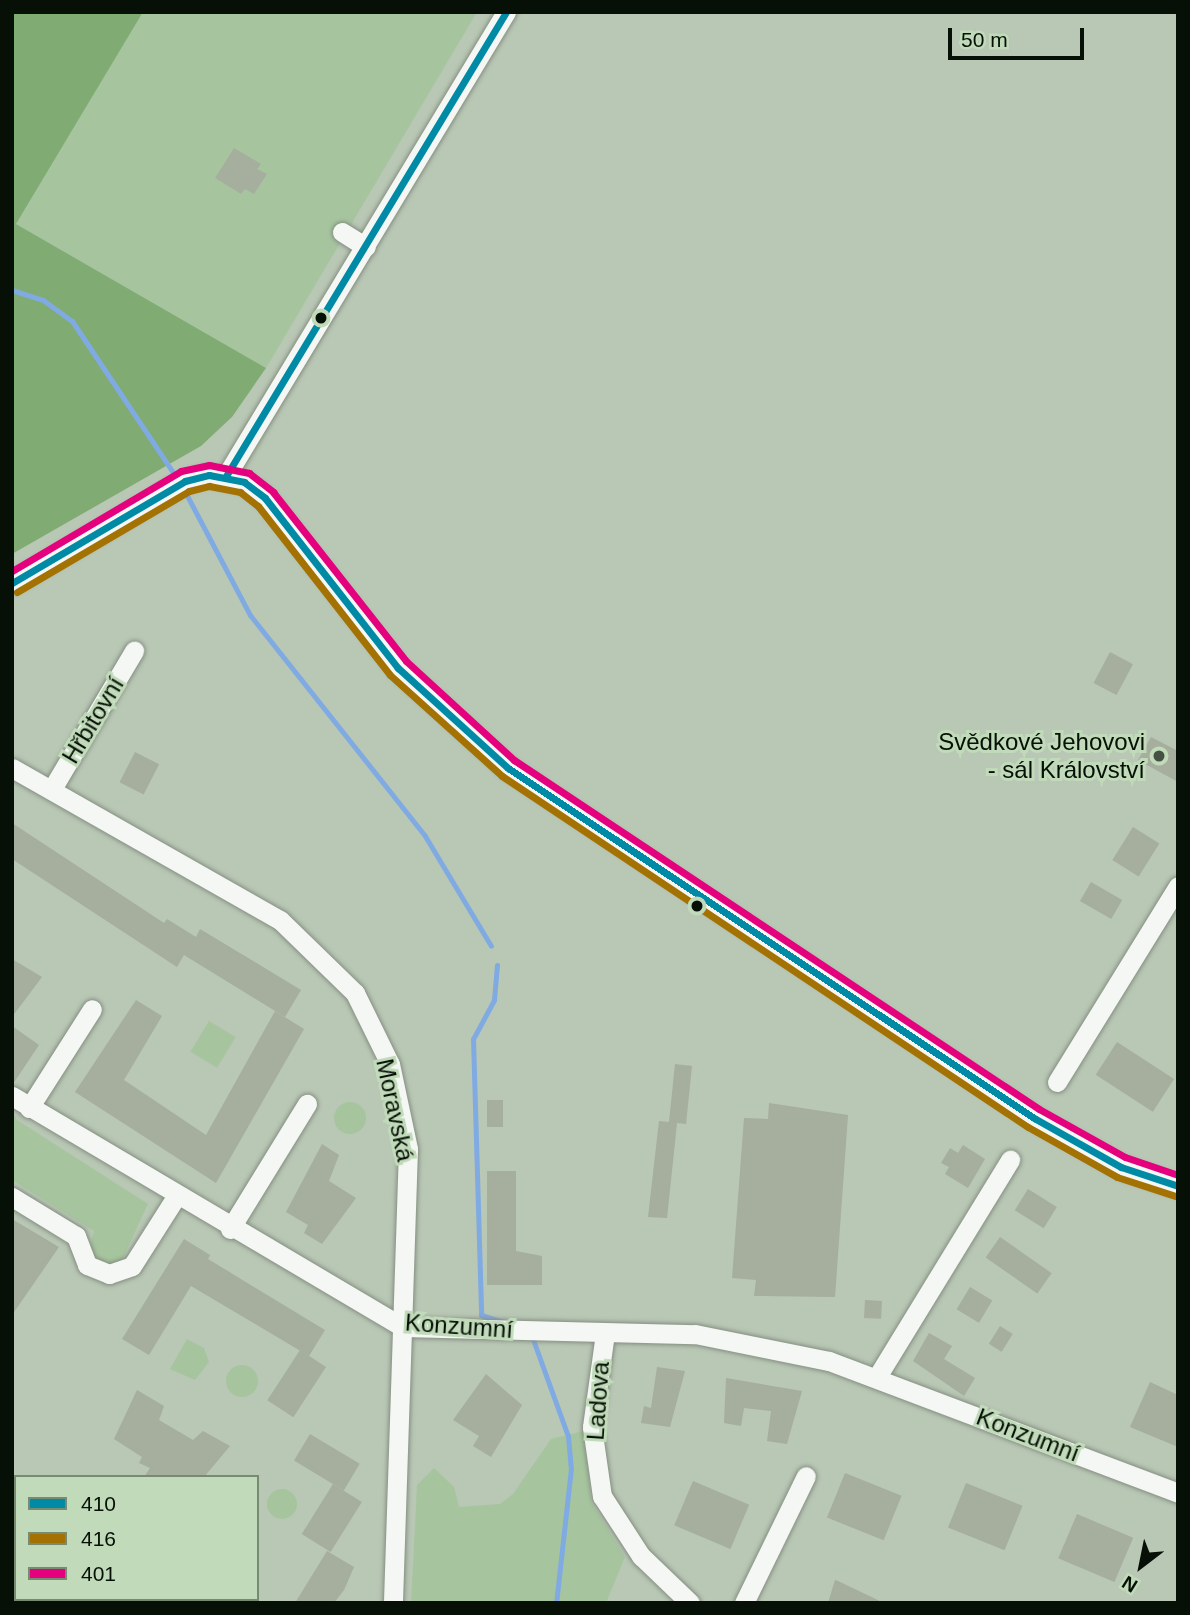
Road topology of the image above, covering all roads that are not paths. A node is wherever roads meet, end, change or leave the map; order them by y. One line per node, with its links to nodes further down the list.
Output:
1 (506, 12): 3 (street)
2 (342, 232): 3 (street)
3 (366, 247): 4 (street)
4 (226, 476): 5 (street); 16 (street)
5 (12, 583)
6 (134, 651): 8 (street, Hřbitovní)
7 (12, 768): 8 (street, Moravská)
8 (52, 789): 20 (street, Moravská)
9 (1178, 887): 11 (street)
10 (92, 1009): 14 (street)
11 (1057, 1082)
12 (12, 1096): 14 (street, Konzumní)
13 (307, 1104): 19 (street)
14 (30, 1108): 17 (street, Konzumní)
15 (1010, 1160): 22 (street)
16 (1178, 1186)
17 (177, 1195): 18 (street); 19 (street, Konzumní)
18 (12, 1197)
19 (230, 1229): 20 (street, Konzumní)
20 (403, 1327): 21 (street, Konzumní); 25 (street, Moravská)
21 (605, 1333): 22 (street, Konzumní); 26 (street, Ladova)
22 (877, 1377): 24 (street, Konzumní)
23 (806, 1476): 27 (street)
24 (1178, 1493)
25 (393, 1603)
26 (690, 1603)
27 (744, 1603)

